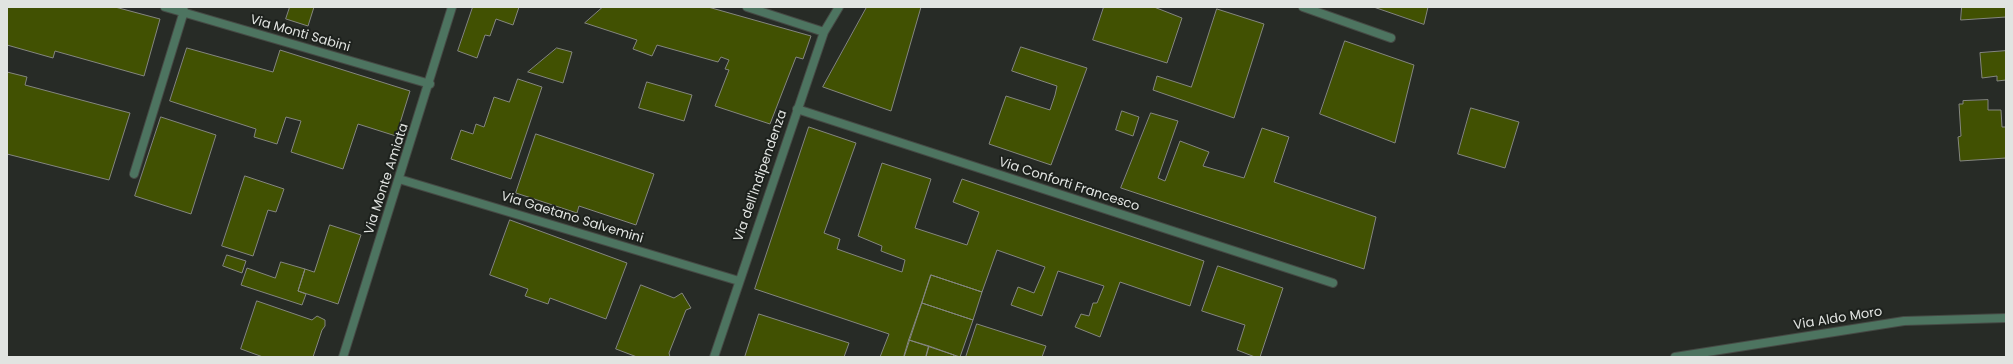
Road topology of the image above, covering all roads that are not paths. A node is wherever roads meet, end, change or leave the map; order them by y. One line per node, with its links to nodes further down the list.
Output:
1 (165, 7): 7 (street, Via Monti Sabini)
2 (197, 7): 8 (street)
3 (452, 7): 11 (street, Via Monte Amiata)
4 (747, 7): 9 (street)
5 (839, 7): 9 (street, Via dell'Indipendenza)
6 (1303, 7): 10 (street)
7 (184, 12): 8 (street, Via Monti Sabini); 13 (street)
8 (194, 16): 11 (street, Via Monti Sabini)
9 (824, 32): 12 (street, Via dell'Indipendenza)
10 (1391, 38)
11 (430, 84): 14 (street, Via Monte Amiata)
12 (797, 109): 15 (street, Via dell'Indipendenza); 16 (street, Via Conforti Francesco)
13 (134, 174)
14 (399, 178): 15 (street, Via Gaetano Salvemini); 18 (street, Via Monte Amiata)
15 (738, 281): 19 (street, Via dell'Indipendenza)
16 (1333, 283)
17 (2006, 318): 20 (street, Via Aldo Moro)
18 (343, 357)
19 (714, 357)
20 (1675, 357)

